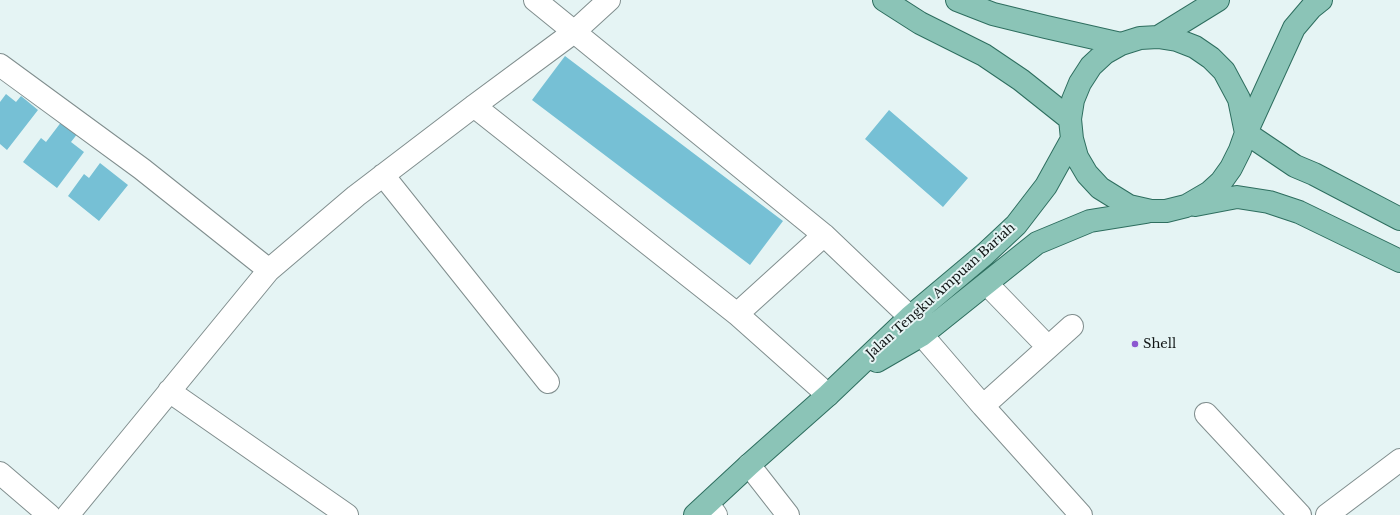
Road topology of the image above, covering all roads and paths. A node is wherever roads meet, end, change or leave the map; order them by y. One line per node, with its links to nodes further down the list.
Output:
1 (535, 0): 7 (street)
2 (609, 0): 7 (street)
3 (884, 0): 12 (main road)
4 (957, 0): 9 (main road)
5 (1218, 0): 8 (main road)
6 (1321, 0): 13 (main road)
7 (574, 32): 11 (street); 18 (street)
8 (1158, 37): 9 (main road); 13 (main road)
9 (1121, 44): 12 (main road)
10 (0, 65): 20 (street)
11 (474, 106): 14 (street); 22 (street)
12 (1071, 129): 16 (main road); 23 (main road, Jalan Tengku Ampuan Bariah)
13 (1246, 133): 15 (main road); 17 (main road)
14 (383, 175): 20 (street); 26 (street)
15 (1186, 206): 16 (main road); 19 (main road)
16 (1151, 211): 21 (main road, Jalan Tengku Ampuan Bariah)
17 (1400, 219)
18 (824, 235): 22 (street); 23 (street)
19 (1400, 261)
20 (269, 270): 27 (street)
21 (987, 284): 23 (main road, Jalan Tengku Ampuan Bariah); 25 (street)
22 (737, 314): 28 (street)
23 (916, 326): 28 (main road, Jalan Tengku Ampuan Bariah); 29 (street)
24 (1072, 326): 25 (street)
25 (1048, 347): 29 (street)
26 (548, 382)
27 (169, 391): 36 (street); 37 (street)
28 (828, 395): 32 (main road, Jalan Tengku Ampuan Bariah)
29 (983, 406): 39 (street)
30 (1206, 414): 40 (street)
31 (1400, 460): 41 (street)
32 (749, 465): 34 (main road, Jalan Tengku Ampuan Bariah); 38 (street)
33 (0, 473): 35 (street)
34 (707, 511)
35 (49, 515)
36 (68, 515)
37 (347, 515)
38 (788, 515)
39 (1081, 515)
40 (1300, 515)
41 (1327, 515)

